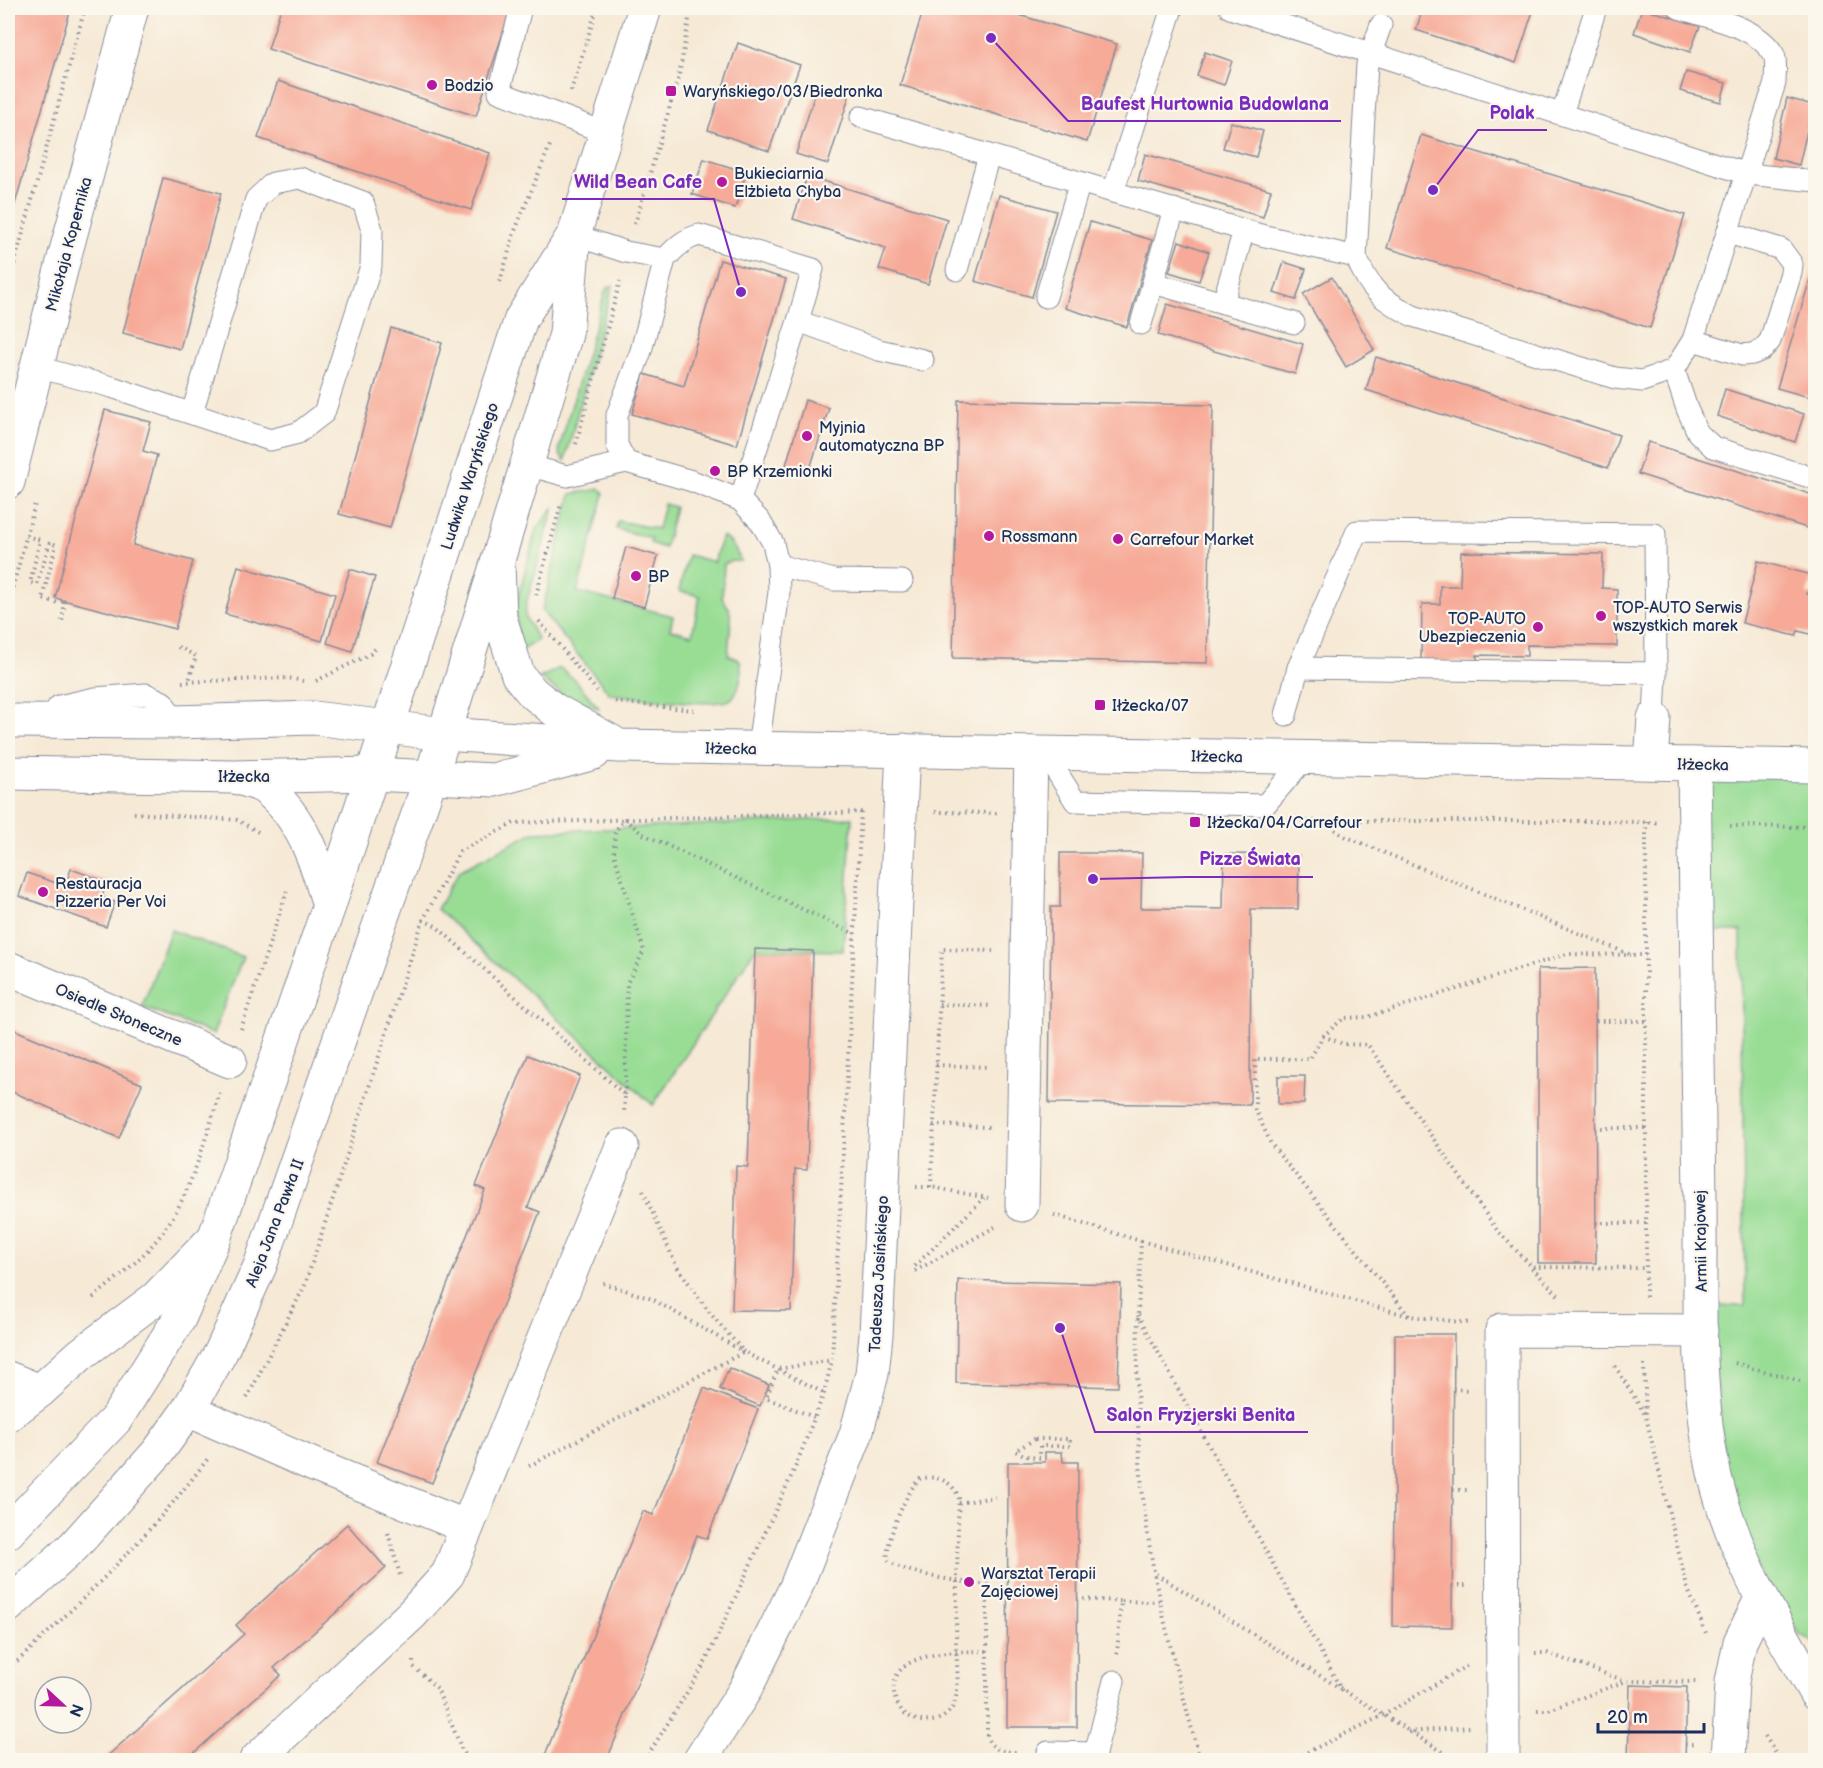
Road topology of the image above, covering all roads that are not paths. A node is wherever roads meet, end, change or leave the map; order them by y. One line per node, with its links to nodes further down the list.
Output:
1 (132, 8): 33 (street, Mikołaja Kopernika)
2 (521, 8): 12 (lane)
3 (645, 8): 12 (street, Ludwika Waryńskiego)
4 (1172, 8): 17 (lane)
5 (1230, 8): 9 (lane)
6 (1596, 8): 10 (lane)
7 (1679, 8): 14 (lane)
8 (1381, 25): 9 (lane)
9 (1371, 53): 10 (lane); 22 (lane)
10 (1562, 114): 14 (lane)
11 (861, 117): 13 (lane)
12 (606, 133): 21 (street, Ludwika Waryńskiego)
13 (989, 155): 16 (lane); 24 (lane)
14 (1747, 174): 15 (lane); 20 (lane)
15 (1815, 181)
16 (1080, 182): 17 (lane); 26 (lane)
17 (1113, 192): 18 (lane)
18 (1174, 210): 19 (lane); 25 (lane)
19 (1244, 230): 22 (lane); 27 (lane)
20 (1728, 233): 31 (lane); 31 (lane)
21 (574, 235): 23 (lane); 37 (street, Ludwika Waryńskiego); 49 (street, Ludwika Waryńskiego)
22 (1356, 257): 34 (lane)
23 (665, 259): 28 (lane); 36 (lane)
24 (957, 270)
25 (1153, 284): 27 (lane); 30 (lane)
26 (1046, 297)
27 (1223, 303): 29 (lane)
28 (798, 321): 32 (lane); 40 (lane)
29 (1294, 323)
30 (1142, 324)
31 (1694, 340): 34 (lane)
32 (923, 360)
33 (37, 367): 35 (lane); 39 (street, Mikołaja Kopernika)
34 (1674, 370): 38 (lane)
35 (192, 413): 35 (lane)
36 (626, 462): 37 (lane); 40 (lane)
37 (527, 465): 41 (street, Ludwika Waryńskiego)
38 (1815, 479)
39 (8, 482)
40 (740, 500): 42 (lane)
41 (498, 560): 50 (street, Ludwika Waryńskiego); 51 (street, Ludwika Waryńskiego)
42 (778, 565): 43 (lane); 52 (lane)
43 (902, 581)
44 (1298, 668): 45 (lane); 45 (lane); 46 (lane)
45 (1656, 673): 47 (lane)
46 (1286, 715)
47 (1654, 718): 56 (street)
48 (8, 721): 49 (street, Iłżecka)
49 (387, 728): 50 (street, Iłżecka); 60 (street, Ludwika Waryńskiego)
50 (444, 734): 51 (street, Iłżecka); 62 (street, Aleja Jana Pawła II)
51 (619, 746): 52 (street, Iłżecka); 62 (street, Iłżecka)
52 (758, 748): 53 (street, Iłżecka)
53 (903, 750): 54 (street, Iłżecka); 83 (street, Tadeusza Jasińskiego)
54 (1038, 753): 55 (street, Iłżecka); 55 (lane); 67 (street)
55 (1305, 758): 56 (street, Iłżecka)
56 (1651, 763): 57 (street, Iłżecka)
57 (1694, 764): 58 (street, Iłżecka); 69 (street, Armii Krajowej)
58 (1815, 766)
59 (8, 773): 61 (street, Iłżecka)
60 (372, 774): 61 (street, Iłżecka); 62 (street, Iłżecka); 63 (street)
61 (234, 777): 63 (street)
62 (431, 777): 72 (street, Aleja Jana Pawła II)
63 (329, 906): 68 (street)
64 (8, 968): 65 (street, Osiedle Słoneczne)
65 (230, 1061)
66 (622, 1146): 74 (street)
67 (1022, 1205)
68 (215, 1236): 71 (street); 75 (street)
69 (1701, 1331): 76 (street, Armii Krajowej); 84 (street)
70 (8, 1378): 71 (street)
71 (40, 1391): 73 (street)
72 (188, 1410): 74 (street); 77 (street, Aleja Jana Pawła II)
73 (8, 1415)
74 (467, 1527): 82 (street)
75 (8, 1532)
76 (1762, 1597): 78 (street, Armii Krajowej); 85 (street)
77 (8, 1606)
78 (1810, 1676)
79 (1114, 1681): 81 (lane)
80 (1048, 1752): 81 (lane)
81 (1095, 1757)
82 (256, 1761)
83 (700, 1761)
84 (1503, 1761)
85 (1728, 1761)

